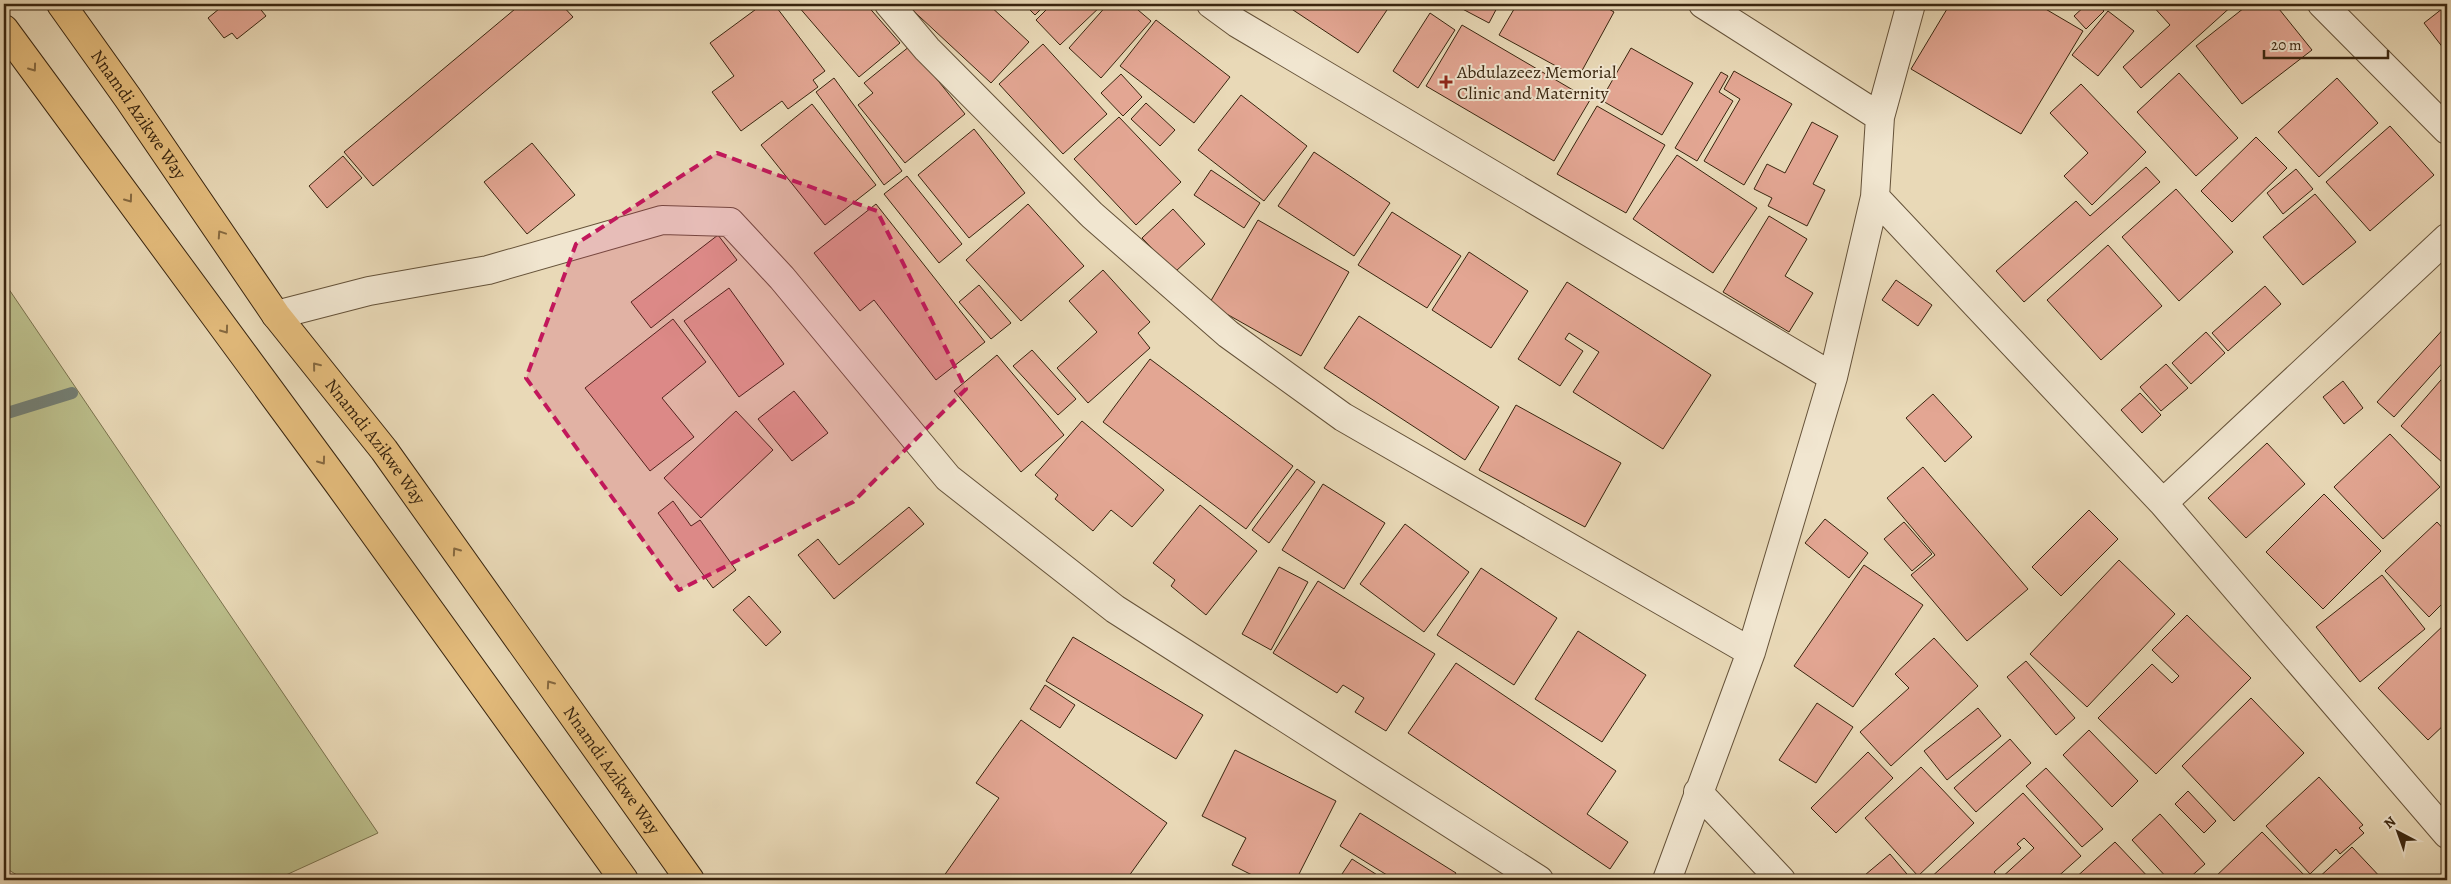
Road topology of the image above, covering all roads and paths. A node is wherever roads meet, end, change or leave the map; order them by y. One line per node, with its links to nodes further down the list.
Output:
1 (61, 4): 12 (highway, Nnamdi Azikwe Way, one-way to 1)
2 (889, 4): 15 (street)
3 (1212, 4): 13 (street)
4 (1703, 4): 8 (street)
5 (1911, 4): 8 (street)
6 (2322, 4): 9 (street)
7 (4, 29): 18 (highway, one-way to 18)
8 (1880, 117): 10 (street)
9 (2447, 130)
10 (1875, 197): 13 (street); 14 (street)
11 (2447, 238): 14 (street)
12 (276, 315): 19 (highway, Nnamdi Azikwe Way, one-way to 12); 20 (street)
13 (1833, 377): 15 (street)
14 (2164, 503): 17 (street)
15 (1750, 652): 16 (street)
16 (1698, 792): 21 (street); 22 (street)
17 (2447, 834)
18 (624, 880)
19 (690, 880)
20 (1539, 880)
21 (1666, 880)
22 (1780, 880)

